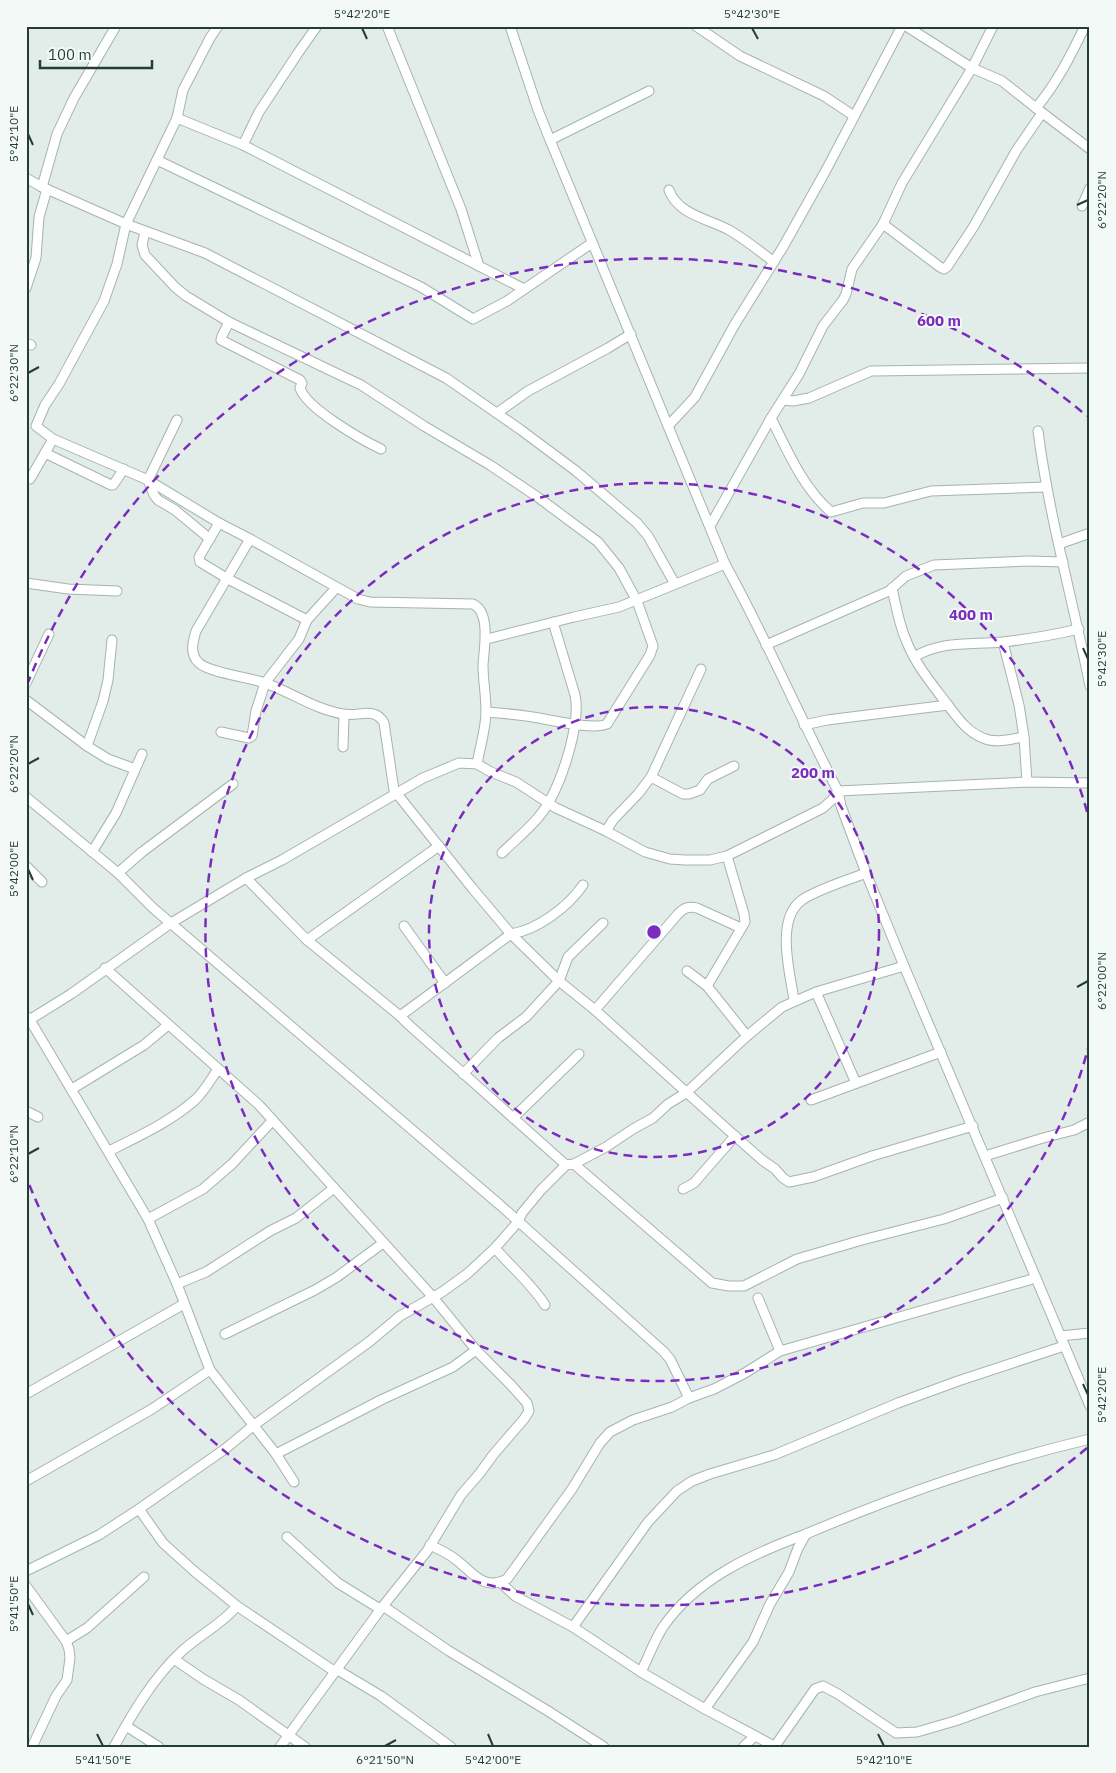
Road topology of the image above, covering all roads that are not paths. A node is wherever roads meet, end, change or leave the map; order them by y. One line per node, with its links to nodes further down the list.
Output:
1 (116, 26): 21 (street)
2 (218, 26): 15 (street)
3 (317, 26): 17 (street)
4 (387, 26): 30 (street)
5 (510, 26): 16 (street)
6 (696, 26): 14 (street)
7 (902, 26): 14 (street)
8 (906, 26): 11 (street)
9 (993, 26): 11 (street)
10 (1085, 26): 13 (street)
11 (972, 68): 13 (street); 26 (street)
12 (649, 91): 16 (street)
13 (1039, 111): 18 (street); 26 (street)
14 (854, 116): 29 (street)
15 (177, 118): 17 (street); 19 (street)
16 (550, 140): 28 (street)
17 (243, 145): 30 (street)
18 (1090, 149)
19 (157, 160): 25 (street); 32 (street)
20 (26, 178): 21 (street)
21 (44, 188): 25 (street); 31 (street)
22 (1090, 188): 24 (street)
23 (669, 190): 29 (street)
24 (1082, 206)
25 (126, 224): 27 (street); 40 (street)
26 (883, 224): 36 (street)
27 (145, 232): 33 (street); 37 (street)
28 (592, 243): 32 (street); 34 (street)
29 (774, 262): 41 (street)
30 (480, 266): 32 (street)
31 (26, 288)
32 (524, 289)
33 (229, 322): 46 (street); 71 (street)
34 (631, 334): 37 (street); 41 (street)
35 (1090, 368): 36 (street)
36 (783, 400): 38 (street)
37 (497, 412): 67 (street)
38 (771, 418): 54 (street); 58 (street)
39 (176, 420): 53 (street)
40 (36, 426): 42 (street); 44 (street)
41 (668, 426): 58 (street)
42 (26, 431)
43 (1038, 431): 54 (street)
44 (53, 439): 45 (street); 48 (street)
45 (69, 446): 47 (street); 49 (street)
46 (381, 449)
47 (85, 452): 50 (street); 51 (street)
48 (45, 453): 49 (street); 52 (street)
49 (63, 462): 50 (street)
50 (78, 469): 51 (street)
51 (124, 469): 53 (street)
52 (30, 479)
53 (148, 480): 55 (street); 56 (street)
54 (1046, 487): 62 (street)
55 (180, 500): 56 (street); 57 (street)
56 (175, 510): 60 (street)
57 (219, 523): 60 (street); 61 (street)
58 (710, 526): 64 (street)
59 (1090, 534): 62 (street)
60 (210, 539): 65 (street)
61 (250, 539): 65 (street); 68 (street)
62 (1059, 544): 63 (street)
63 (1063, 562): 69 (street); 74 (street)
64 (725, 564): 67 (street); 79 (street)
65 (228, 579): 72 (street); 83 (street)
66 (26, 583): 70 (street)
67 (674, 584): 71 (street)
68 (336, 588): 72 (street); 76 (street)
69 (892, 588): 79 (street); 80 (street)
70 (117, 591)
71 (637, 601): 73 (street); 89 (street)
72 (307, 620): 83 (street)
73 (553, 622): 76 (street); 89 (street)
74 (1079, 629): 78 (street); 84 (street)
75 (49, 634): 82 (street)
76 (487, 639): 87 (street)
77 (112, 640): 93 (street)
78 (1003, 642): 80 (street); 92 (street)
79 (766, 645): 90 (street)
80 (914, 657): 86 (street)
81 (701, 669): 99 (street)
82 (26, 683)
83 (265, 683): 88 (street); 91 (street)
84 (1090, 686)
85 (26, 700): 93 (street)
86 (948, 705): 90 (street); 92 (street)
87 (486, 712): 89 (street); 96 (street)
88 (344, 715): 94 (street); 104 (street)
89 (576, 724): 106 (street)
90 (804, 725): 103 (street)
91 (221, 732)
92 (1024, 737): 100 (street)
93 (86, 746): 98 (street)
94 (343, 747)
95 (142, 754): 98 (street)
96 (477, 764): 104 (street); 106 (street)
97 (734, 766): 99 (street)
98 (135, 769): 109 (street)
99 (650, 777): 107 (street)
100 (1027, 782): 101 (street); 103 (street)
101 (1090, 783)
102 (233, 784): 114 (street)
103 (838, 791): 111 (street); 113 (street)
104 (396, 793): 108 (street); 115 (street)
105 (26, 797): 109 (street)
106 (548, 803): 107 (street); 110 (street)
107 (606, 831): 111 (street)
108 (439, 846): 122 (street); 123 (street)
109 (92, 852): 114 (street)
110 (502, 853)
111 (727, 856): 121 (street)
112 (26, 866): 116 (street)
113 (866, 872): 124 (street); 131 (street)
114 (118, 873): 118 (street)
115 (246, 878): 118 (street); 123 (street)
116 (42, 882)
117 (583, 885): 122 (street)
118 (171, 922): 125 (street); 159 (street)
119 (603, 923): 127 (street)
120 (404, 926): 128 (street)
121 (741, 928): 129 (street); 132 (street)
122 (511, 934): 127 (street); 128 (street)
123 (308, 940): 133 (street)
124 (904, 966): 130 (street); 137 (street)
125 (105, 968): 134 (street); 135 (street)
126 (687, 971): 129 (street)
127 (559, 981): 132 (street); 140 (street)
128 (445, 983): 133 (street)
129 (707, 986): 136 (street)
130 (816, 992): 131 (street); 141 (street)
131 (794, 1000): 136 (street)
132 (595, 1010): 143 (street)
133 (400, 1016): 140 (street)
134 (28, 1019): 142 (street)
135 (168, 1024): 139 (street); 142 (street)
136 (747, 1036): 143 (street)
137 (941, 1052): 141 (street); 150 (street)
138 (579, 1054): 147 (street)
139 (218, 1069): 148 (street); 152 (street)
140 (464, 1074): 147 (street)
141 (856, 1083): 144 (street)
142 (72, 1089): 152 (street)
143 (686, 1093): 151 (street); 154 (street)
144 (811, 1100)
145 (26, 1111): 146 (street)
146 (38, 1117)
147 (513, 1118): 154 (street)
148 (273, 1120): 155 (street); 158 (street)
149 (1090, 1122): 153 (street)
150 (973, 1126): 151 (street); 153 (street)
151 (734, 1136): 156 (street)
152 (109, 1151): 158 (street)
153 (985, 1156): 157 (street)
154 (570, 1164): 157 (street); 159 (street)
155 (334, 1188): 160 (street); 163 (street)
156 (683, 1189)
157 (1002, 1198): 162 (street)
158 (148, 1219): 163 (street)
159 (518, 1222): 161 (street); 176 (street)
160 (383, 1243): 164 (street); 169 (street)
161 (495, 1248): 164 (street); 167 (street)
162 (1036, 1278): 170 (street); 173 (street)
163 (177, 1284): 166 (street)
164 (432, 1296): 172 (street); 178 (street)
165 (758, 1298): 173 (street)
166 (184, 1304): 174 (street); 175 (street)
167 (545, 1305)
168 (1090, 1332): 170 (street)
169 (226, 1334)
170 (1060, 1336): 171 (street)
171 (1064, 1346): 177 (street); 193 (street)
172 (476, 1350): 180 (street); 186 (street)
173 (780, 1351): 176 (street)
174 (210, 1370): 178 (street); 181 (street)
175 (26, 1394)
176 (689, 1398): 189 (street)
177 (1090, 1406)
178 (254, 1425): 180 (street); 183 (street)
179 (1090, 1439): 184 (street)
180 (276, 1454): 182 (street)
181 (26, 1480)
182 (294, 1482)
183 (139, 1509): 187 (street); 191 (street)
184 (806, 1534): 197 (street); 199 (street)
185 (287, 1537): 192 (street)
186 (430, 1545): 189 (street); 192 (street)
187 (26, 1571)
188 (144, 1577): 194 (street)
189 (500, 1582): 193 (street)
190 (26, 1586): 194 (street)
191 (237, 1606): 195 (street); 196 (street)
192 (382, 1607): 196 (street); 209 (street)
193 (573, 1627): 197 (street)
194 (66, 1641): 203 (street)
195 (174, 1659): 200 (street); 201 (street)
196 (335, 1670): 201 (street); 208 (street)
197 (640, 1672): 199 (street)
198 (1090, 1678): 211 (street)
199 (705, 1709): 202 (street)
200 (126, 1726): 204 (street); 205 (street)
201 (288, 1736): 206 (street); 207 (street)
202 (755, 1736): 210 (street); 211 (street)
203 (32, 1747)
204 (114, 1747)
205 (159, 1747)
206 (280, 1747)
207 (305, 1747)
208 (451, 1747)
209 (604, 1747)
210 (743, 1747)
211 (776, 1747)

